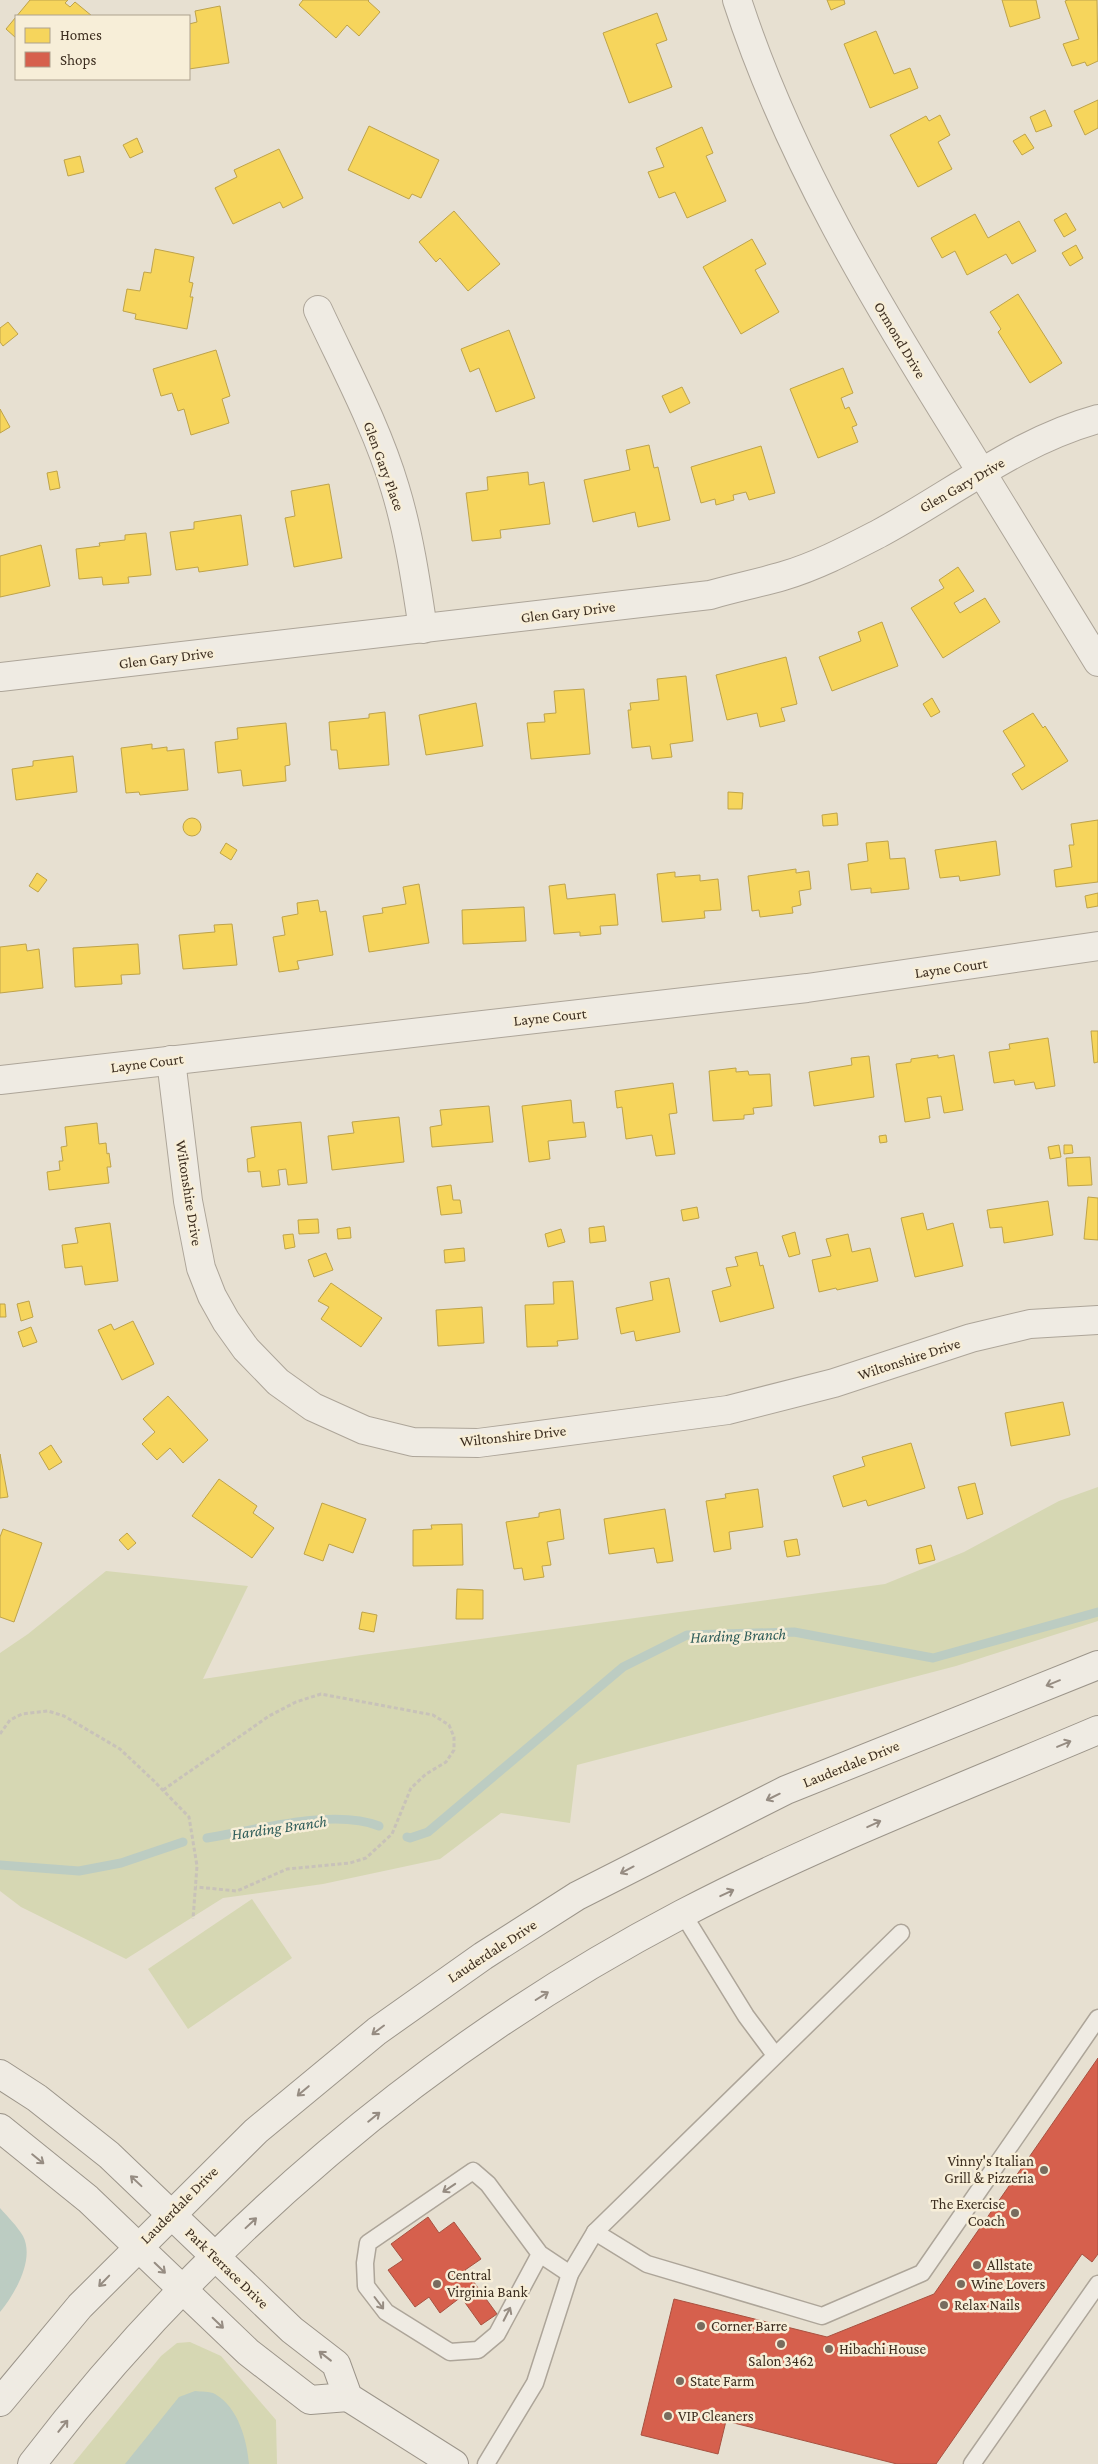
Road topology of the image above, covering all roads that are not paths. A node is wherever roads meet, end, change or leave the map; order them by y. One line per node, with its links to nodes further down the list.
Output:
1 (737, 0): 4 (street, Ormond Drive)
2 (318, 310): 5 (street, Glen Gary Place)
3 (1098, 419): 4 (street, Glen Gary Drive)
4 (982, 473): 5 (street, Glen Gary Drive); 6 (street, Ormond Drive)
5 (423, 629): 7 (street, Glen Gary Drive)
6 (1098, 662)
7 (0, 677)
8 (1098, 946): 9 (street, Layne Court)
9 (171, 1060): 10 (street, Layne Court); 11 (street, Wiltonshire Drive)
10 (0, 1080)
11 (1098, 1320)
12 (1098, 1665): 20 (street, Lauderdale Drive, one-way to 20)
13 (1098, 1730): 14 (street, one-way to 13)
14 (683, 1914): 17 (lane); 24 (street, one-way to 14)
15 (901, 1933): 17 (lane)
16 (1098, 2018): 21 (lane)
17 (776, 2055): 21 (lane)
18 (0, 2074): 20 (street, Park Terrace Drive, one-way to 18)
19 (0, 2128): 22 (street, one-way to 22)
20 (172, 2214): 22 (street, Lauderdale Drive); 24 (street, Park Terrace Drive)
21 (595, 2232): 25 (lane)
22 (138, 2246): 27 (street, one-way to 27); 29 (street, Lauderdale Drive, one-way to 29)
23 (540, 2254): 23 (lane, one-way to 23); 25 (lane)
24 (216, 2257): 27 (street); 28 (street, Park Terrace Drive, one-way to 24)
25 (570, 2274): 32 (lane)
26 (1098, 2284): 33 (lane)
27 (182, 2289): 28 (street, one-way to 28); 30 (street, one-way to 27)
28 (348, 2397): 31 (street)
29 (0, 2402)
30 (32, 2464)
31 (454, 2464)
32 (486, 2464)
33 (972, 2464)

